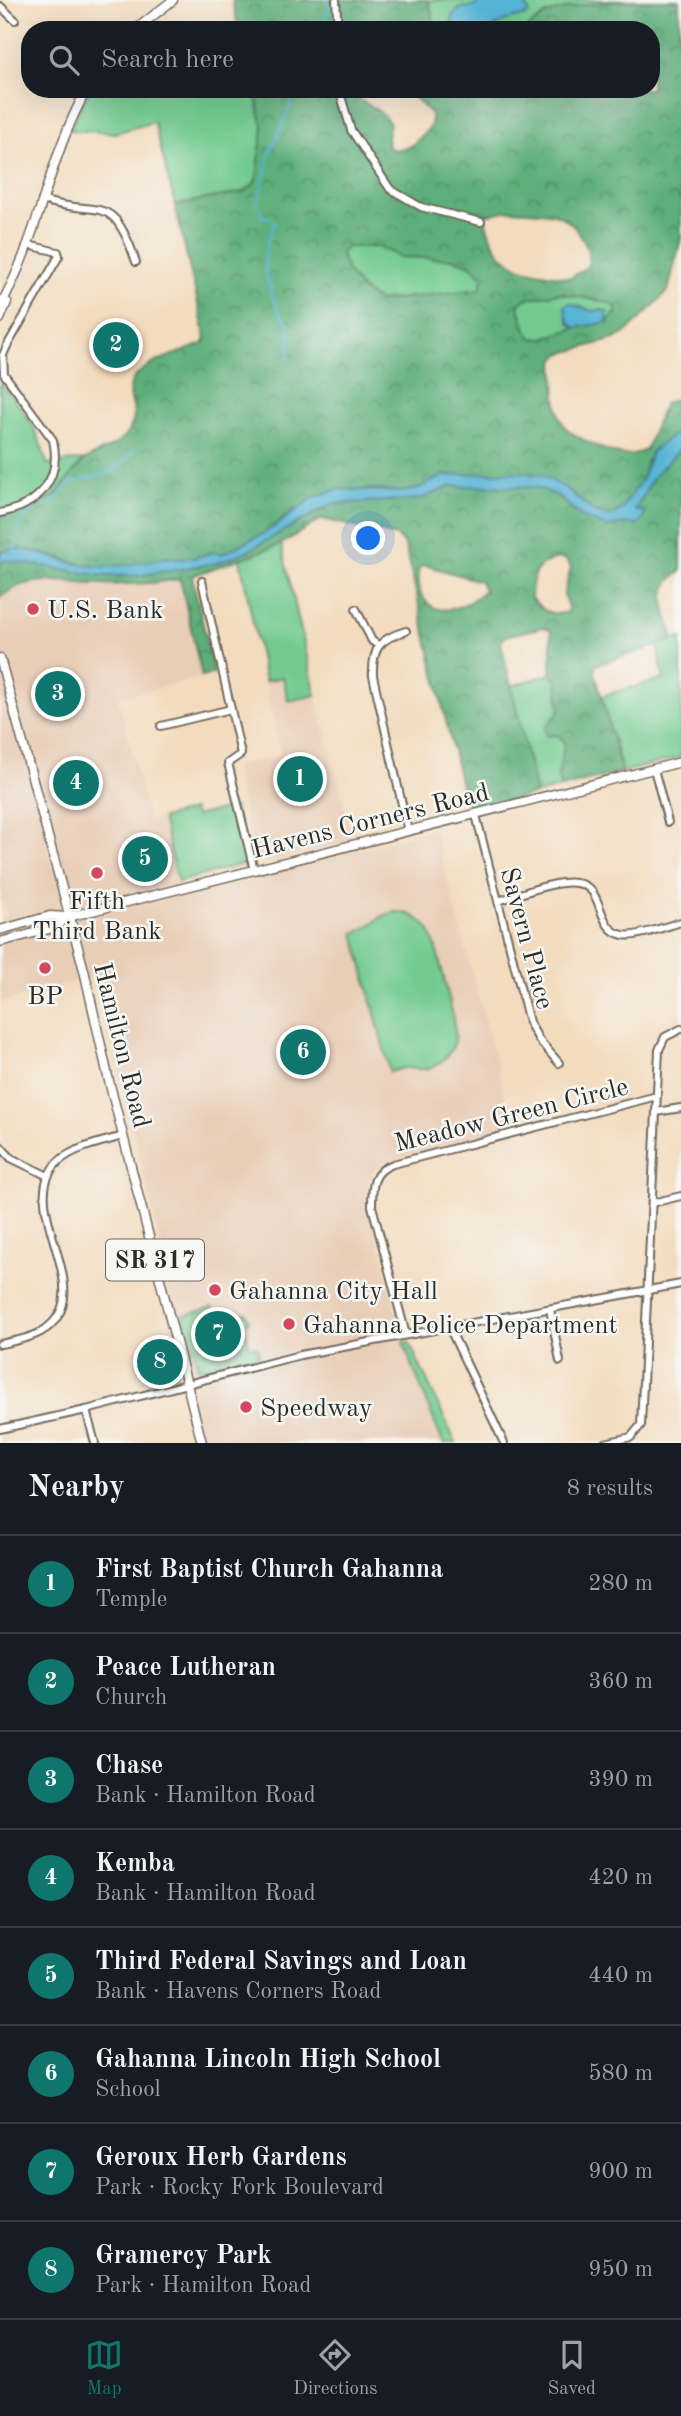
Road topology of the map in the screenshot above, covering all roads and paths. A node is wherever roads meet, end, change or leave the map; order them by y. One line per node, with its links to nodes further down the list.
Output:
1 (173, 0): 5 (main road)
2 (336, 0): 6 (street)
3 (0, 6): 4 (street)
4 (15, 20)
5 (146, 21)
6 (337, 21)
7 (82, 98): 9 (main road)
8 (342, 98): 10 (street)
9 (42, 200): 11 (main road); 12 (street)
10 (481, 222)
11 (27, 244): 13 (main road); 16 (street)
12 (136, 262)
13 (10, 290): 14 (main road); 15 (main road)
14 (0, 306)
15 (0, 319)
16 (0, 513)
17 (202, 581): 22 (street)
18 (356, 609): 20 (street)
19 (406, 631): 20 (street)
20 (378, 645): 28 (street)
21 (0, 658): 31 (main road, Hamilton Road)
22 (232, 709): 23 (street); 29 (street)
23 (161, 726)
24 (681, 762): 25 (main road, Havens Corners Road)
25 (654, 769): 26 (main road, Havens Corners Road); 27 (street)
26 (476, 815): 28 (main road, Havens Corners Road); 30 (street, Savern Place)
27 (667, 822)
28 (408, 831): 29 (main road, Havens Corners Road)
29 (254, 870): 31 (main road, Havens Corners Road)
30 (498, 901): 32 (street); 36 (street, Savern Place)
31 (68, 917): 33 (main road); 34 (main road); 40 (main road, Hamilton Road / SR 317)
32 (681, 922)
33 (0, 930)
34 (0, 942)
35 (681, 1029): 37 (street)
36 (559, 1063)
37 (657, 1096): 39 (street); 49 (street, Meadow Green Circle)
38 (681, 1108): 39 (street)
39 (656, 1112): 44 (street)
40 (123, 1136): 42 (street); 52 (main road, Hamilton Road / SR 317)
41 (0, 1146): 42 (street)
42 (48, 1176): 50 (street)
43 (681, 1195): 44 (street)
44 (652, 1203): 46 (street)
45 (681, 1284): 46 (street)
46 (648, 1290): 47 (street); 58 (street)
47 (550, 1309): 48 (street); 51 (street)
48 (449, 1327): 49 (street); 57 (street)
49 (406, 1335): 52 (street)
50 (0, 1345)
51 (559, 1361)
52 (187, 1385): 53 (street); 56 (main road, Hamilton Road / SR 317)
53 (86, 1410): 54 (street); 55 (street)
54 (0, 1429)
55 (95, 1443)
56 (202, 1443)
57 (504, 1443)
58 (605, 1443)

